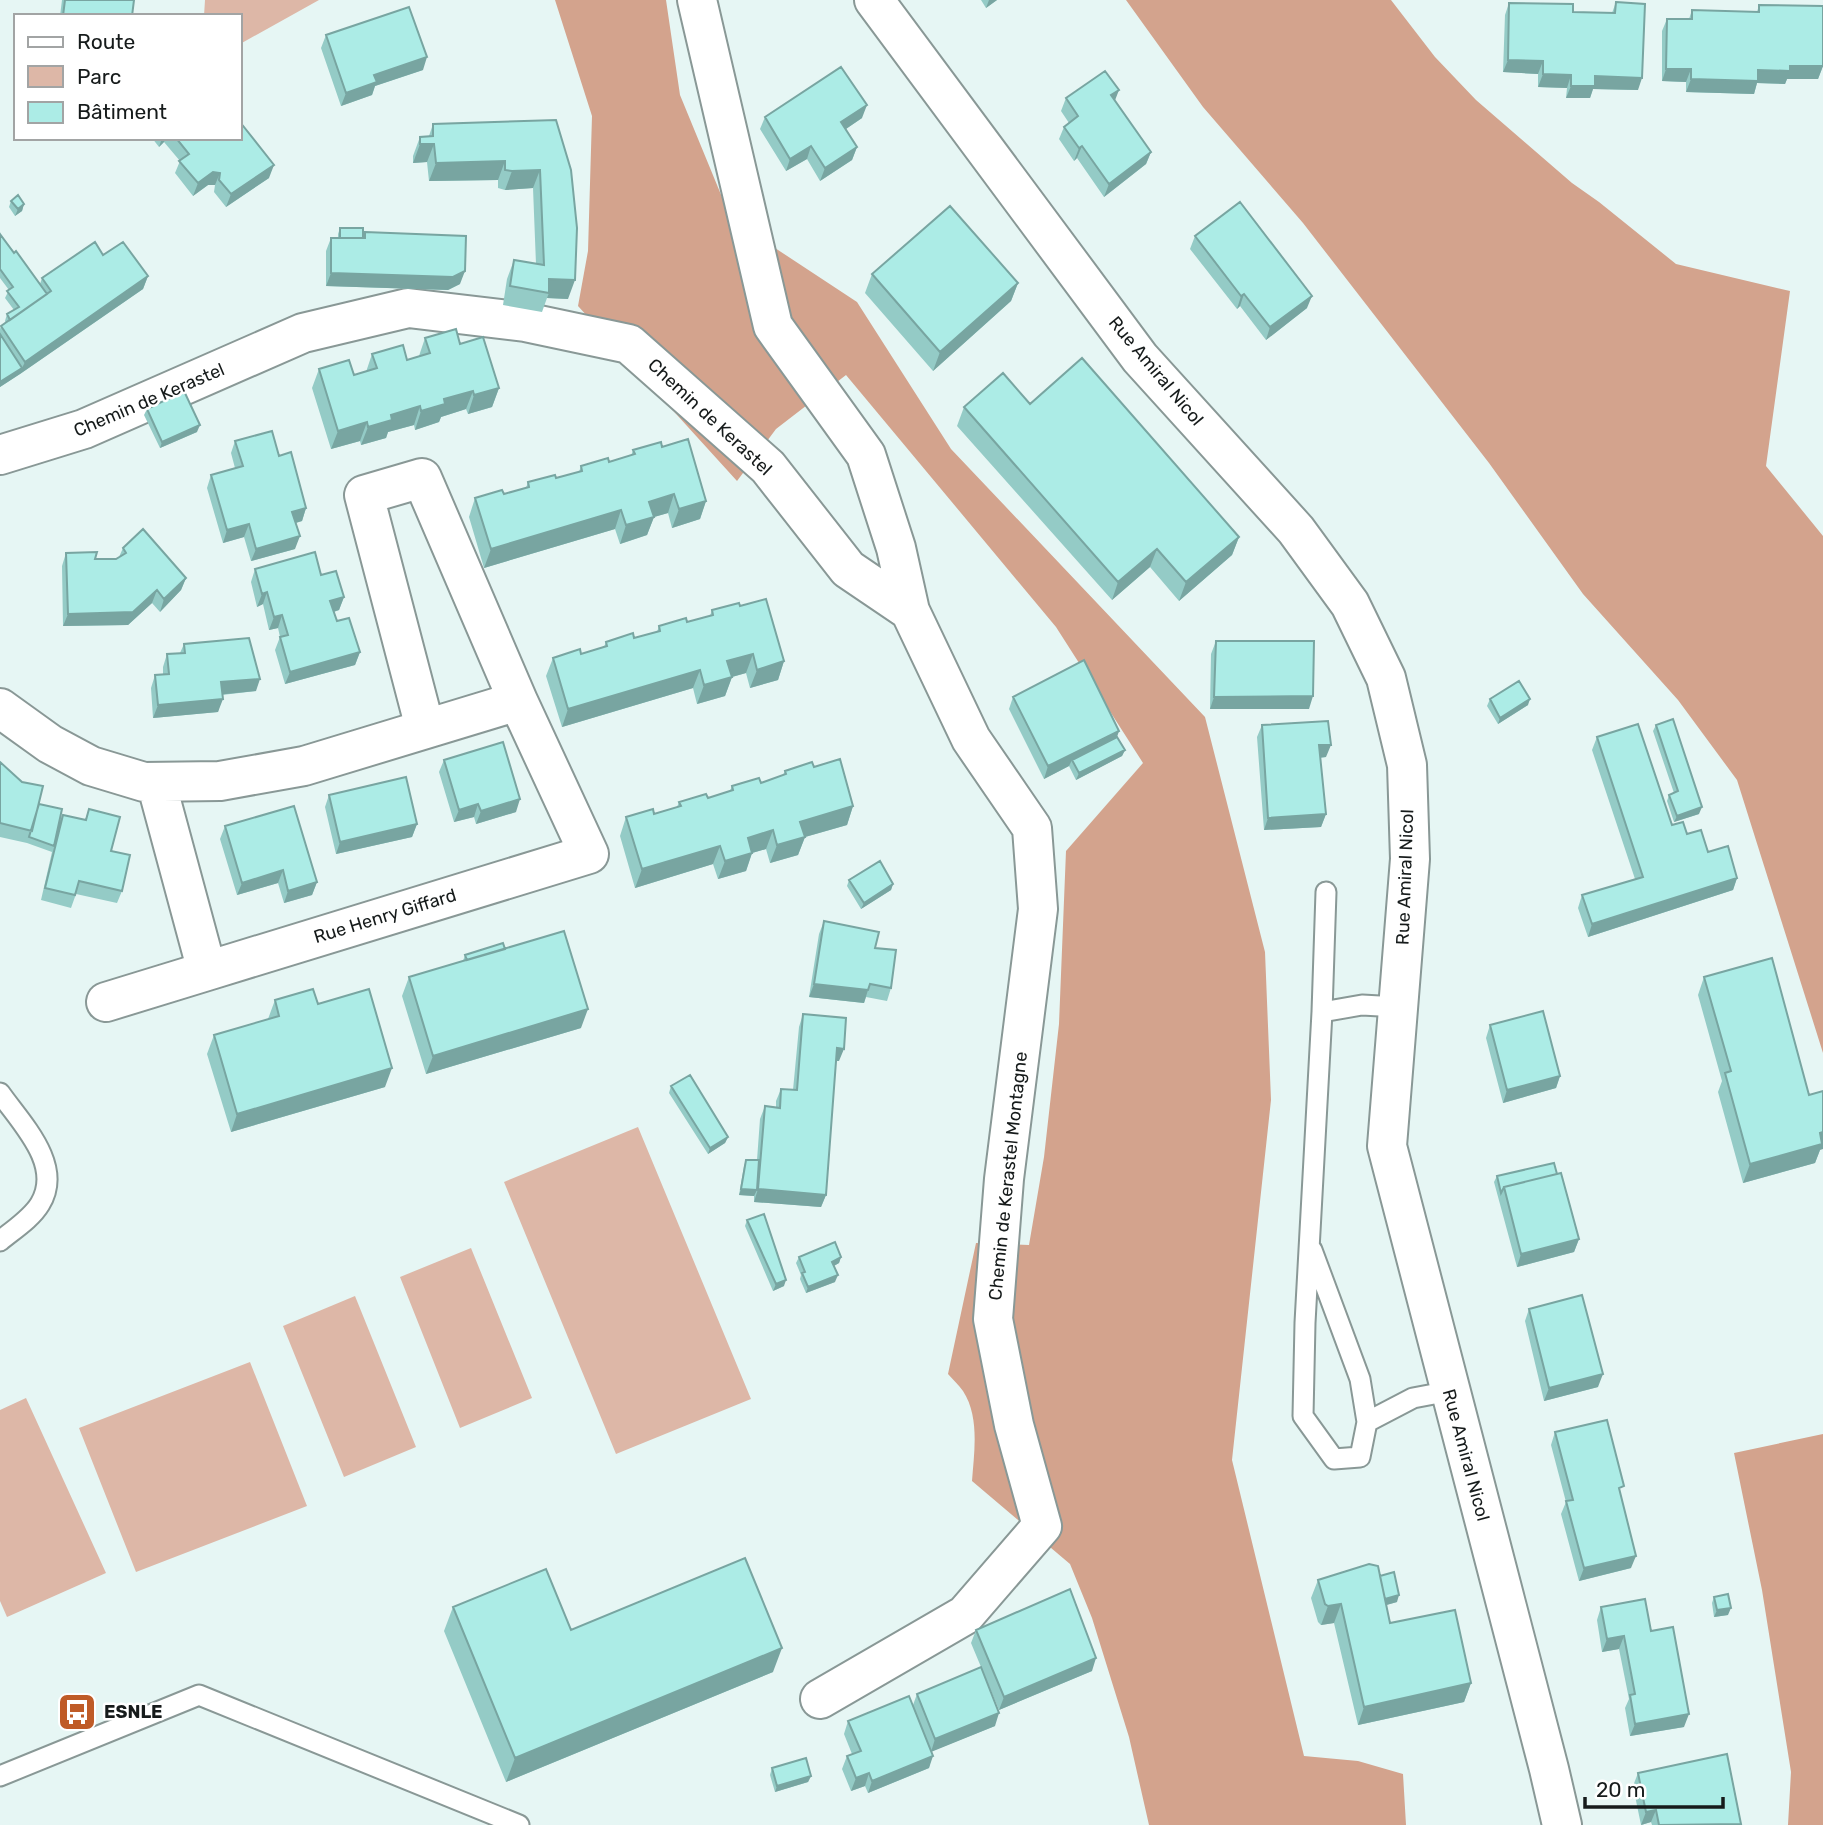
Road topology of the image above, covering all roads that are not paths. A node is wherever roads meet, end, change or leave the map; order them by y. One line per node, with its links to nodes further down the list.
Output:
1 (697, 0): 4 (street)
2 (874, 0): 12 (street, Rue Amiral Nicol)
3 (0, 455): 4 (street, Chemin de Kerastel)
4 (910, 611): 19 (street, Chemin de Kerastel Montagne)
5 (518, 701): 7 (street); 7 (street, Rue Henry Giffard); 10 (street, Rue Henry Giffard)
6 (0, 708): 8 (street)
7 (425, 727): 8 (street)
8 (156, 782): 10 (street)
9 (1326, 892): 13 (lane)
10 (207, 971): 11 (street)
11 (106, 1002)
12 (1398, 1007): 13 (lane); 17 (street, Rue Amiral Nicol)
13 (1322, 1012): 16 (lane)
14 (0, 1093): 15 (lane)
15 (0, 1241)
16 (1310, 1243): 18 (lane); 18 (lane)
17 (1450, 1391): 18 (lane); 22 (street, Rue Amiral Nicol)
18 (1367, 1422)
19 (820, 1699)
20 (0, 1776): 21 (lane)
21 (519, 1825)
22 (1562, 1825)

